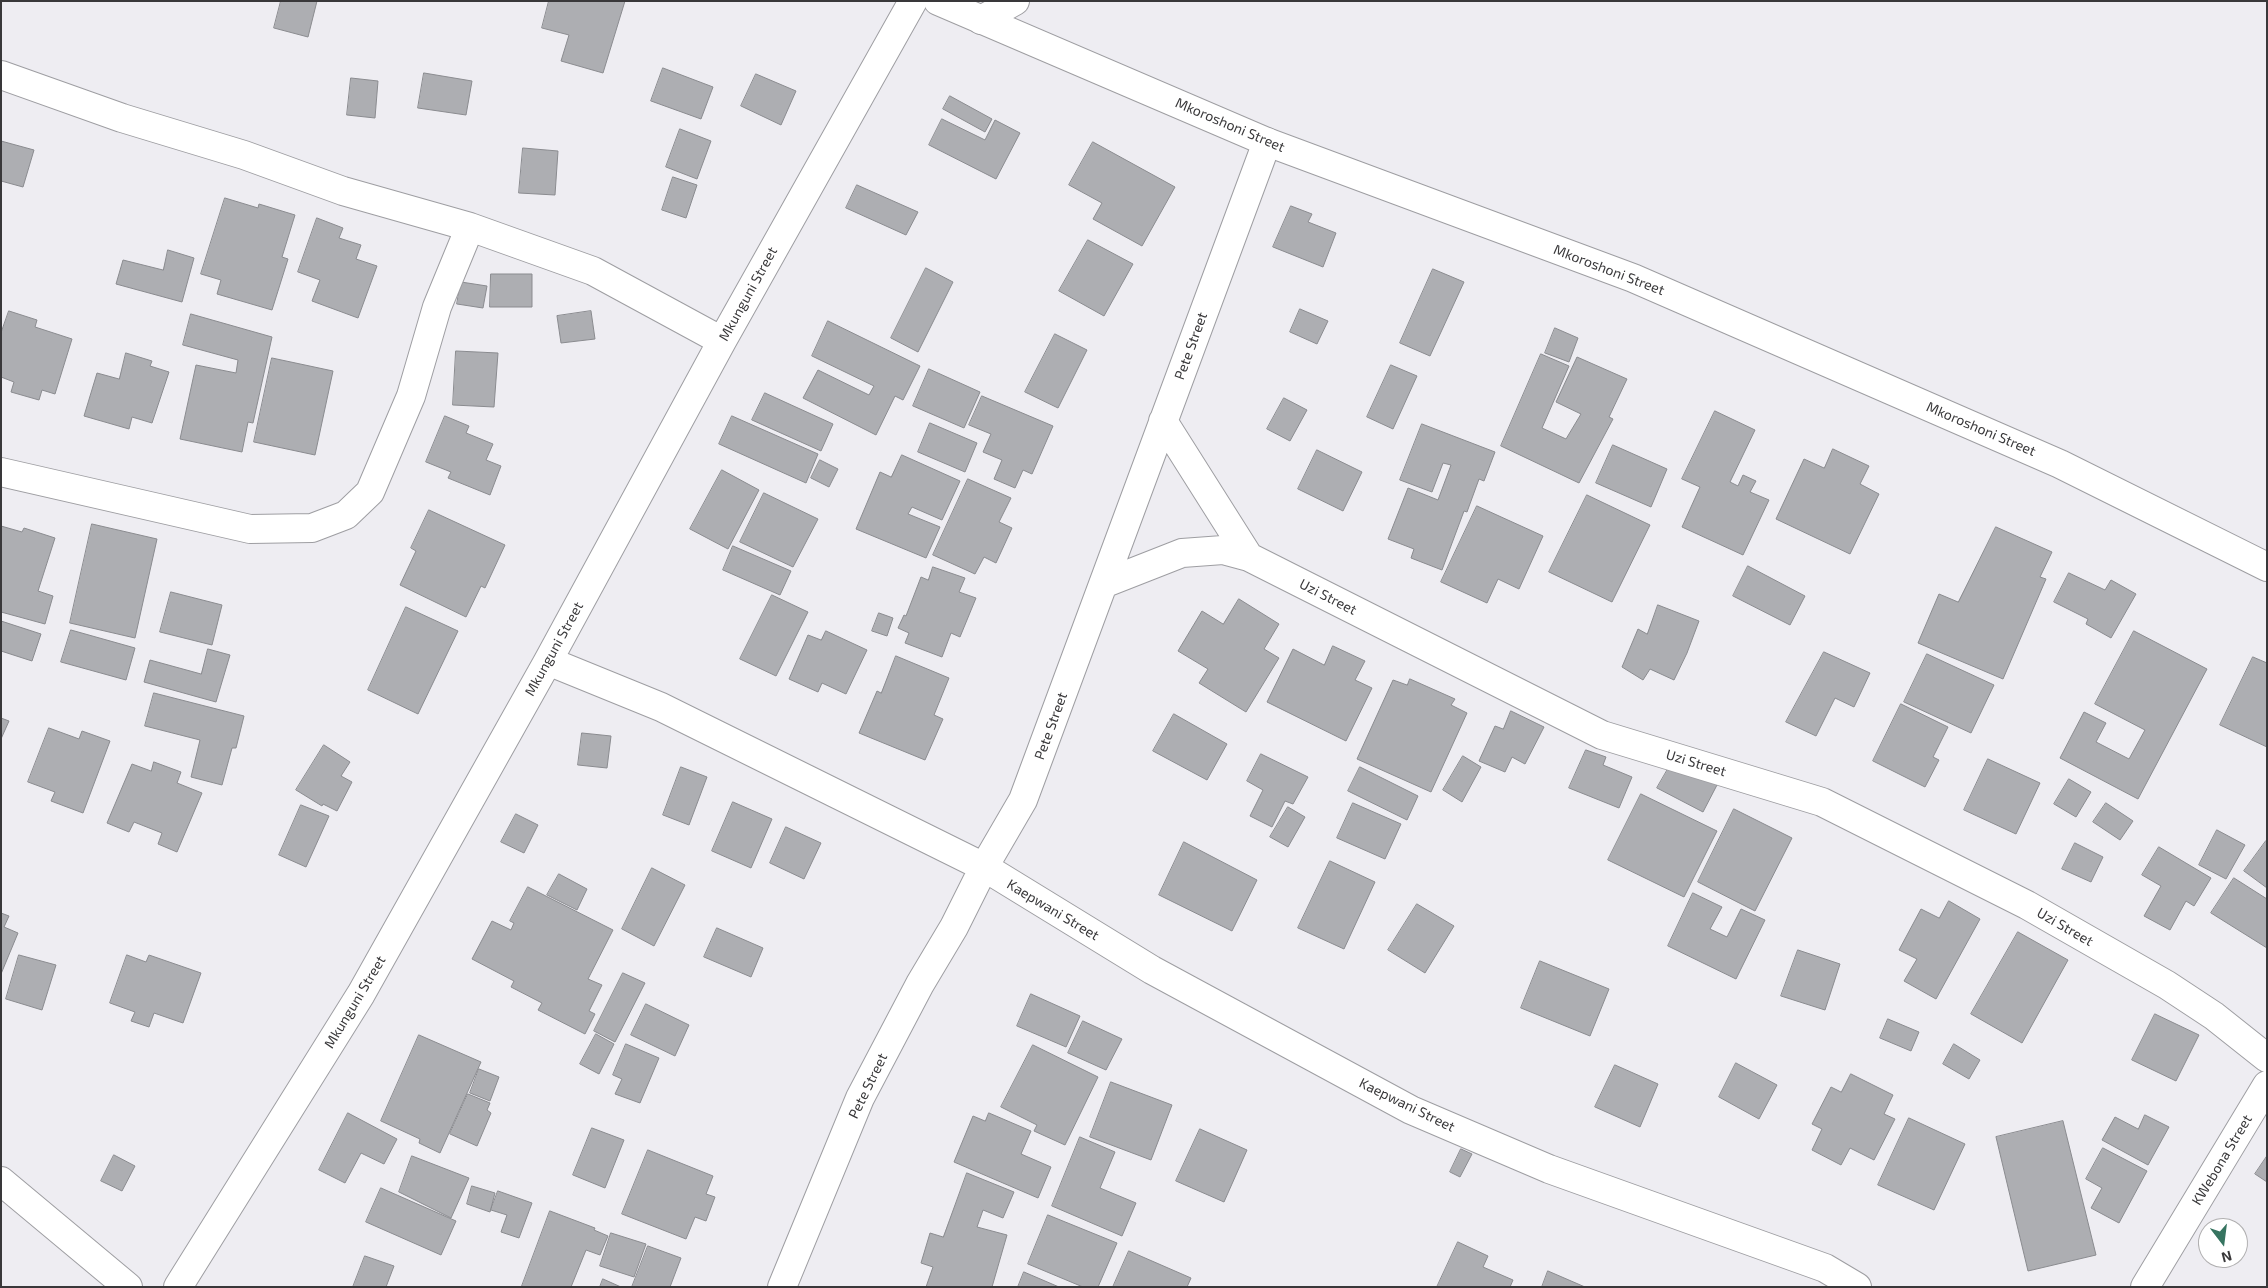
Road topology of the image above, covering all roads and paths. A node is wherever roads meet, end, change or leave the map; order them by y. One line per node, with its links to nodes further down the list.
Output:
1 (913, 1): 8 (street, Mkunguni Street)
2 (938, 1): 4 (street, Mkoroshoni Street)
3 (1015, 1): 4 (street)
4 (981, 20): 6 (street, Mkoroshoni Street)
5 (1, 74): 7 (street)
6 (1267, 142): 9 (street, Pete Street); 12 (street, Mkoroshoni Street)
7 (470, 227): 8 (street); 10 (street)
8 (722, 342): 14 (street, Mkunguni Street)
9 (1163, 421): 11 (street); 13 (street, Pete Street)
10 (1, 472)
11 (1249, 557): 13 (street, Uzi Street); 16 (street, Uzi Street)
12 (2267, 567)
13 (1103, 584): 15 (street, Pete Street)
14 (548, 661): 15 (street, Kaepwani Street); 20 (street, Mkunguni Street)
15 (984, 868): 21 (street, Pete Street); 22 (street, Kaepwani Street)
16 (2267, 1058)
17 (2267, 1085): 23 (street, KWebona Street)
18 (1, 1180): 19 (street)
19 (128, 1287)
20 (178, 1287)
21 (782, 1287)
22 (1857, 1287)
23 (2145, 1287)

